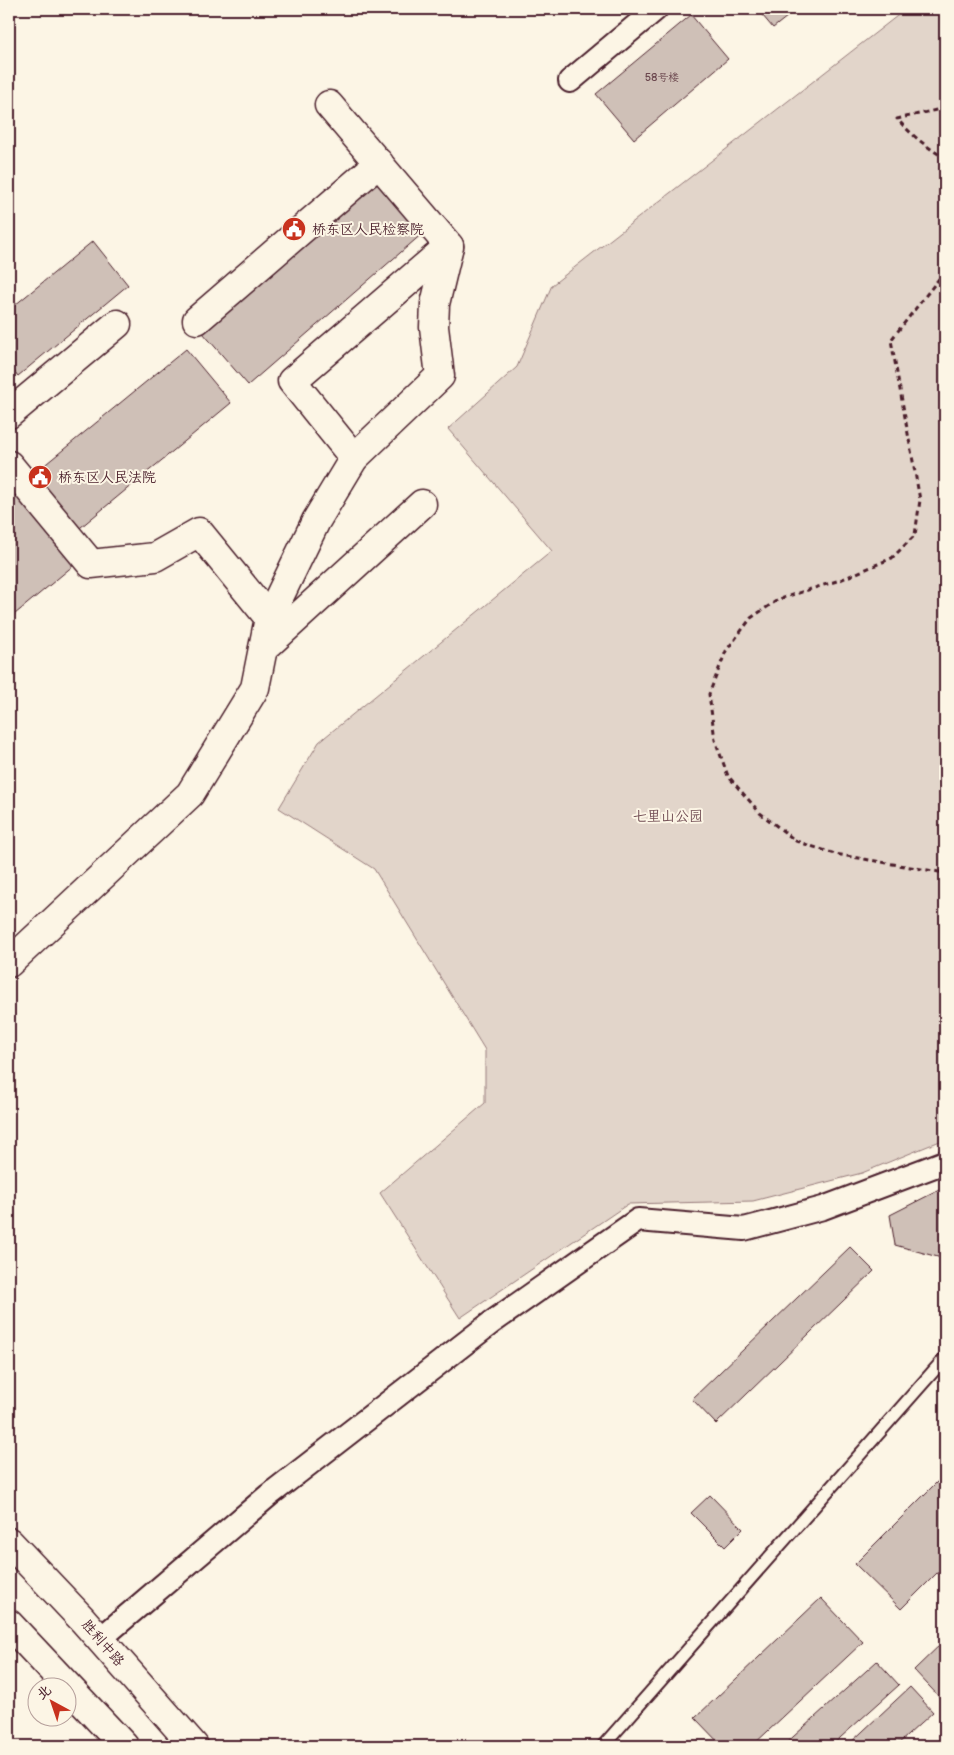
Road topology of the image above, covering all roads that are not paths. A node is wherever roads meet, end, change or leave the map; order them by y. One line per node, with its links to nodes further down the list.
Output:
1 (656, 9): 2 (street)
2 (570, 81)
3 (329, 105): 4 (main road)
4 (379, 163): 5 (main road); 6 (main road)
5 (449, 246): 9 (main road); 9 (main road)
6 (197, 320)
7 (117, 324): 8 (main road)
8 (9, 414)
9 (354, 458): 12 (main road)
10 (9, 465): 12 (main road)
11 (422, 504): 13 (main road)
12 (269, 618): 13 (main road)
13 (263, 649): 14 (main road)
14 (9, 963)
15 (945, 1162): 19 (street)
16 (945, 1358): 22 (lane)
17 (9, 1542): 19 (main road, 胜利中路)
18 (9, 1624): 20 (main road)
19 (100, 1639): 21 (main road, 胜利中路)
20 (124, 1746)
21 (194, 1746)
22 (604, 1746)

